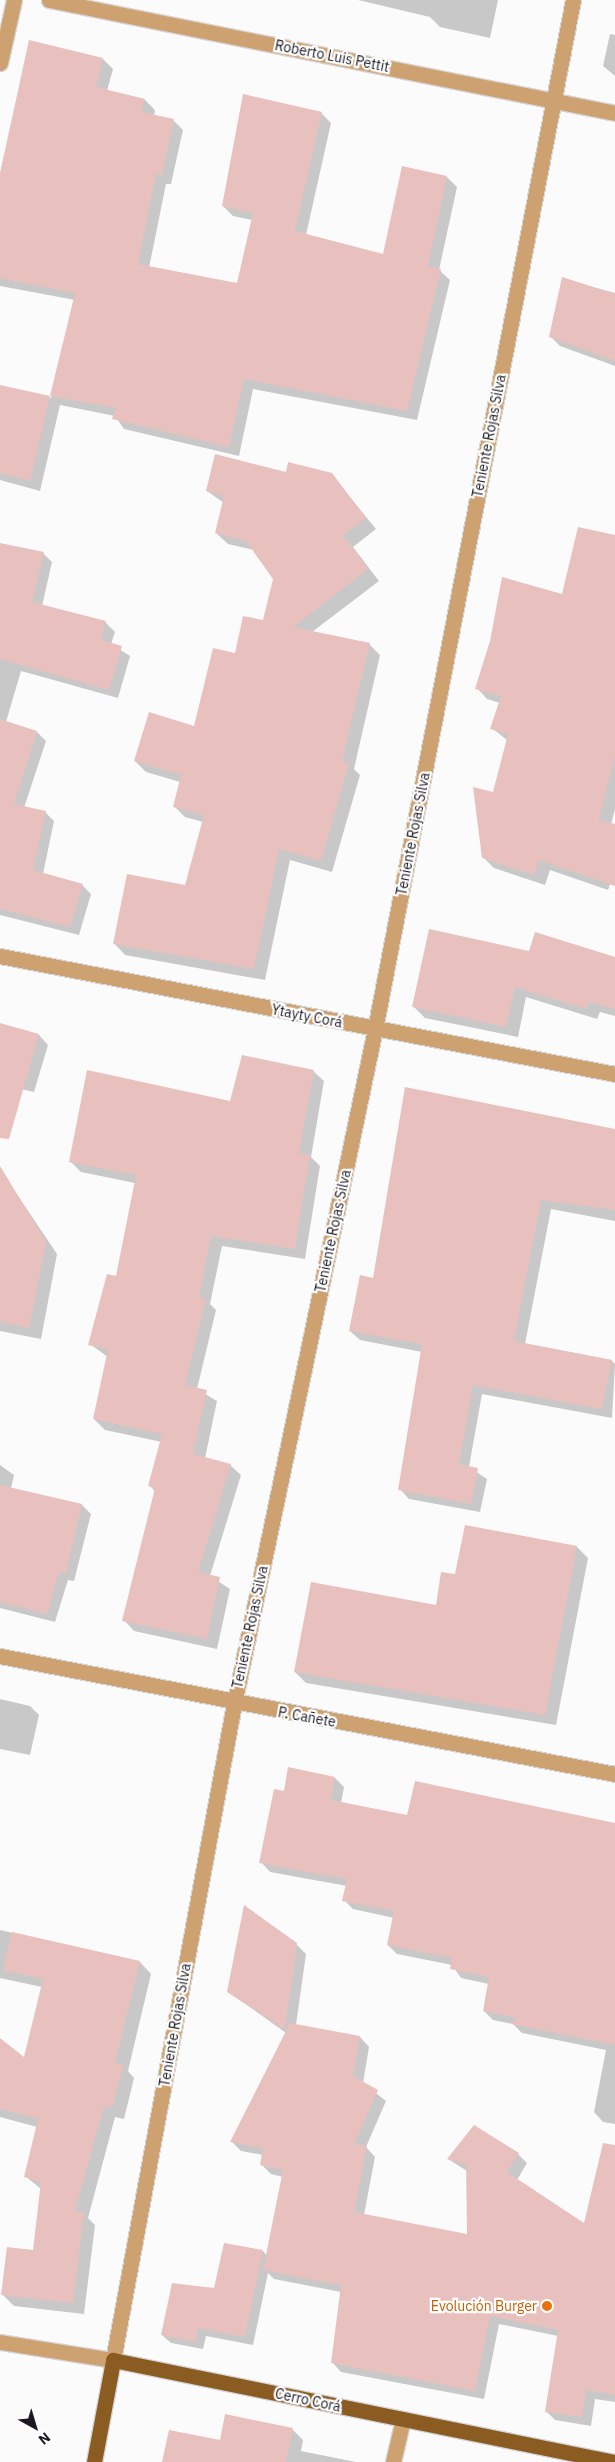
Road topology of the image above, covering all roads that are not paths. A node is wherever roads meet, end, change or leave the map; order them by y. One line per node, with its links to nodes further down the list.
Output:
1 (14, 0): 4 (street)
2 (49, 0): 5 (street, Roberto Luis Pettit)
3 (573, 0): 5 (street, Teniente Rojas Silva)
4 (0, 63)
5 (553, 101): 6 (street, Roberto Luis Pettit); 8 (street, Teniente Rojas Silva)
6 (615, 113)
7 (0, 956): 8 (street, Ytayty Corá)
8 (375, 1029): 9 (street, Ytayty Corá); 11 (street, Teniente Rojas Silva)
9 (615, 1074)
10 (0, 1656): 11 (street, P. Cañete)
11 (234, 1704): 12 (street, P. Cañete); 14 (street, Teniente Rojas Silva)
12 (615, 1774)
13 (0, 2342): 14 (street, Cerro Corá)
14 (113, 2360): 15 (main road, Cerro Corá); 16 (main road, Teniente Rojas Silva)
15 (403, 2419): 17 (street); 18 (main road, Cerro Corá)
16 (94, 2462)
17 (393, 2462)
18 (615, 2462)

